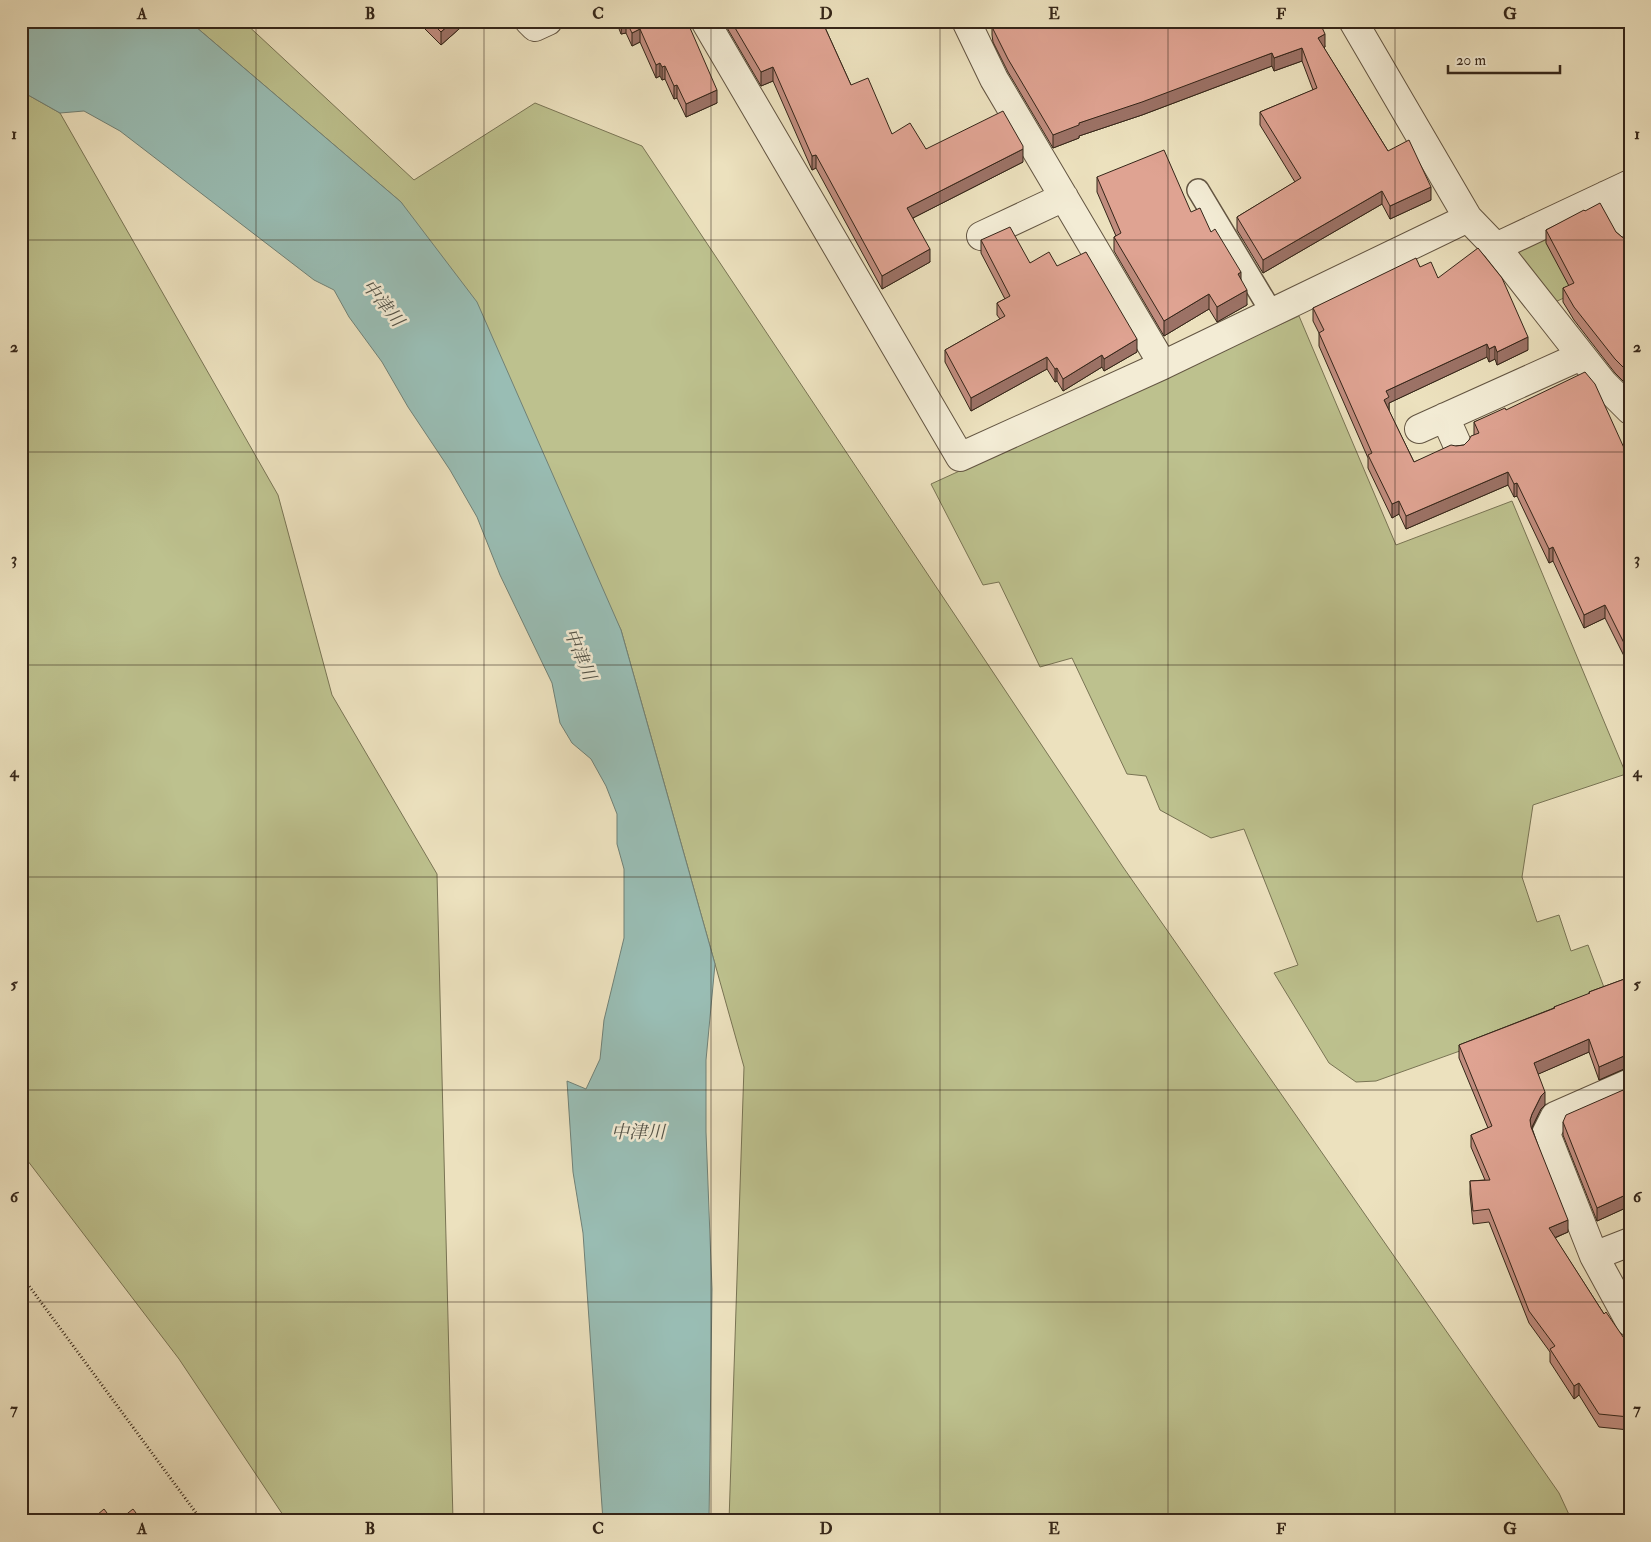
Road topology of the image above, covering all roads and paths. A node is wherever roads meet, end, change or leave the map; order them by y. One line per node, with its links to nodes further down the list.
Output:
1 (529, 21): 2 (street)
2 (548, 21)
3 (705, 21): 15 (street)
4 (966, 21): 8 (street)
5 (1354, 21): 9 (street)
6 (1198, 190): 13 (lane)
7 (1618, 190): 11 (street); 12 (street)
8 (1064, 197): 10 (street); 15 (street)
9 (1468, 218): 12 (street); 13 (street)
10 (981, 236)
11 (1630, 238)
12 (1496, 247): 14 (street)
13 (1272, 313): 15 (street)
14 (1581, 356): 16 (street); 17 (street)
15 (1163, 366)
16 (1630, 410)
17 (1445, 417): 18 (street); 19 (street)
18 (1419, 429)
19 (1456, 444)
20 (1630, 1083): 22 (street)
21 (1630, 1242): 22 (street)
22 (1594, 1256): 24 (street)
23 (21, 1275): 25 (path)
24 (1630, 1322)
25 (202, 1521)

